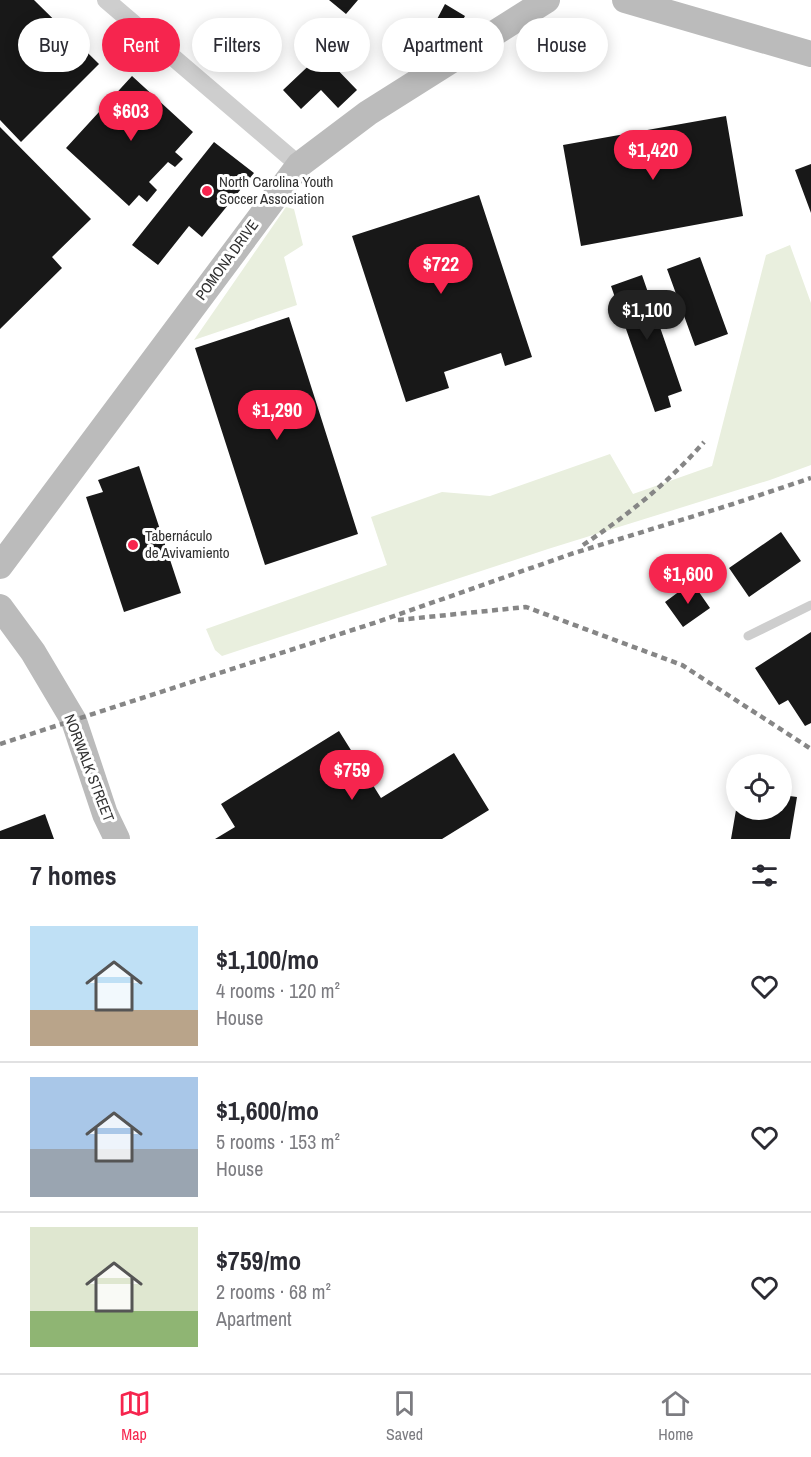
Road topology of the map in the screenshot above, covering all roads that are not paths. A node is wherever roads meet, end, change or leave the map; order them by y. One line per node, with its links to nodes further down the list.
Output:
1 (106, 0): 6 (street)
2 (547, 0): 6 (street, POMONA DRIVE)
3 (625, 0): 4 (street)
4 (681, 9): 5 (street)
5 (811, 54)
6 (299, 165): 7 (street, POMONA DRIVE)
7 (0, 566)
8 (811, 605): 10 (lane)
9 (0, 607): 11 (street, NORWALK STREET)
10 (747, 636)
11 (117, 839)

